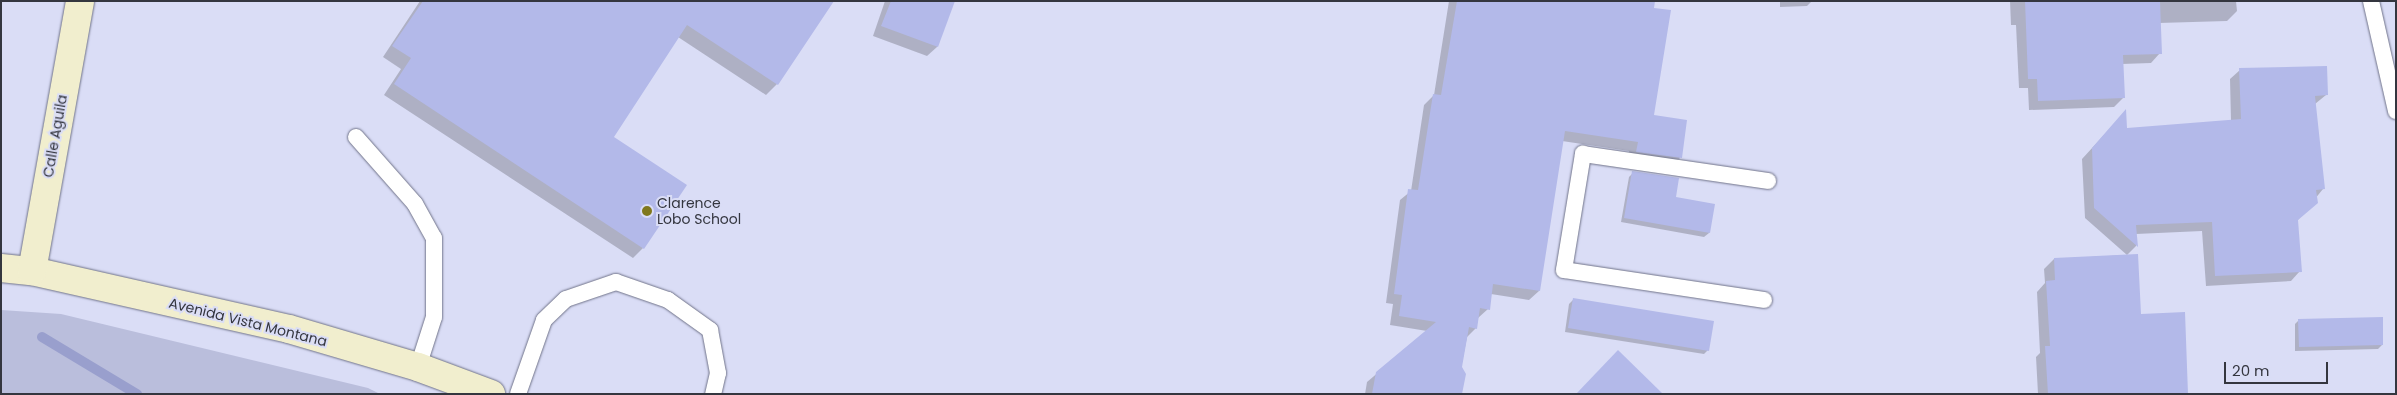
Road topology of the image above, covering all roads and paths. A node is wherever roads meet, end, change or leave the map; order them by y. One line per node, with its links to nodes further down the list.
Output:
1 (80, 1): 7 (street, Calle Aguila)
2 (2371, 1): 3 (lane)
3 (2396, 112)
4 (356, 137): 9 (lane)
5 (1768, 180): 8 (lane)
6 (1, 268): 7 (street, Avenida Vista Montana)
7 (32, 271): 9 (street, Avenida Vista Montana)
8 (1764, 300)
9 (418, 368): 10 (street, Avenida Vista Montana)
10 (491, 394)
11 (518, 394): 12 (lane)
12 (713, 394)

